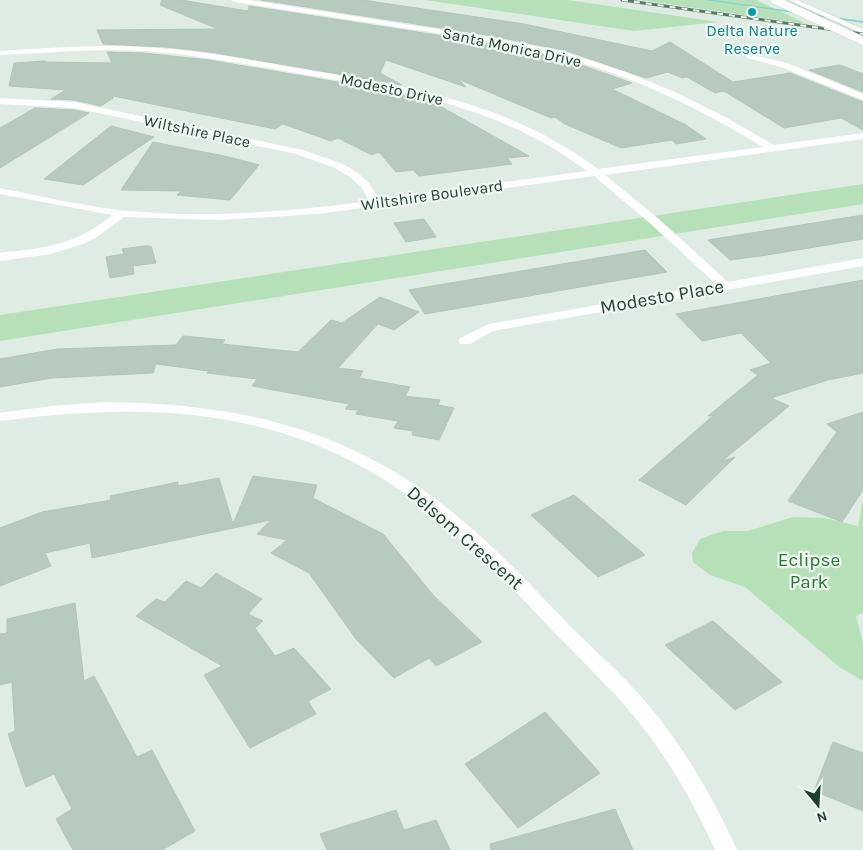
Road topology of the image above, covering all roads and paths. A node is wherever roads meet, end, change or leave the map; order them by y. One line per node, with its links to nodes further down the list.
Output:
1 (235, 0): 11 (street, Santa Monica Drive)
2 (775, 0): 5 (street, bridge)
3 (792, 0): 4 (street)
4 (863, 32)
5 (863, 42)
6 (0, 53): 12 (street, Modesto Drive)
7 (750, 56): 8 (street)
8 (863, 97)
9 (0, 101): 14 (street, Wiltshire Place)
10 (863, 136): 11 (street, Wiltshire Boulevard)
11 (772, 148): 12 (street, Wiltshire Boulevard)
12 (598, 173): 14 (street, Wiltshire Boulevard); 18 (street, Modesto Drive)
13 (0, 192): 15 (street, Wiltshire Boulevard)
14 (376, 203): 15 (street, Wiltshire Boulevard)
15 (122, 213): 16 (street)
16 (0, 257)
17 (863, 262): 18 (street, Modesto Place)
18 (725, 286): 19 (street, Modesto Place)
19 (465, 341)
20 (0, 417): 21 (street, Delsom Crescent)
21 (726, 850)

